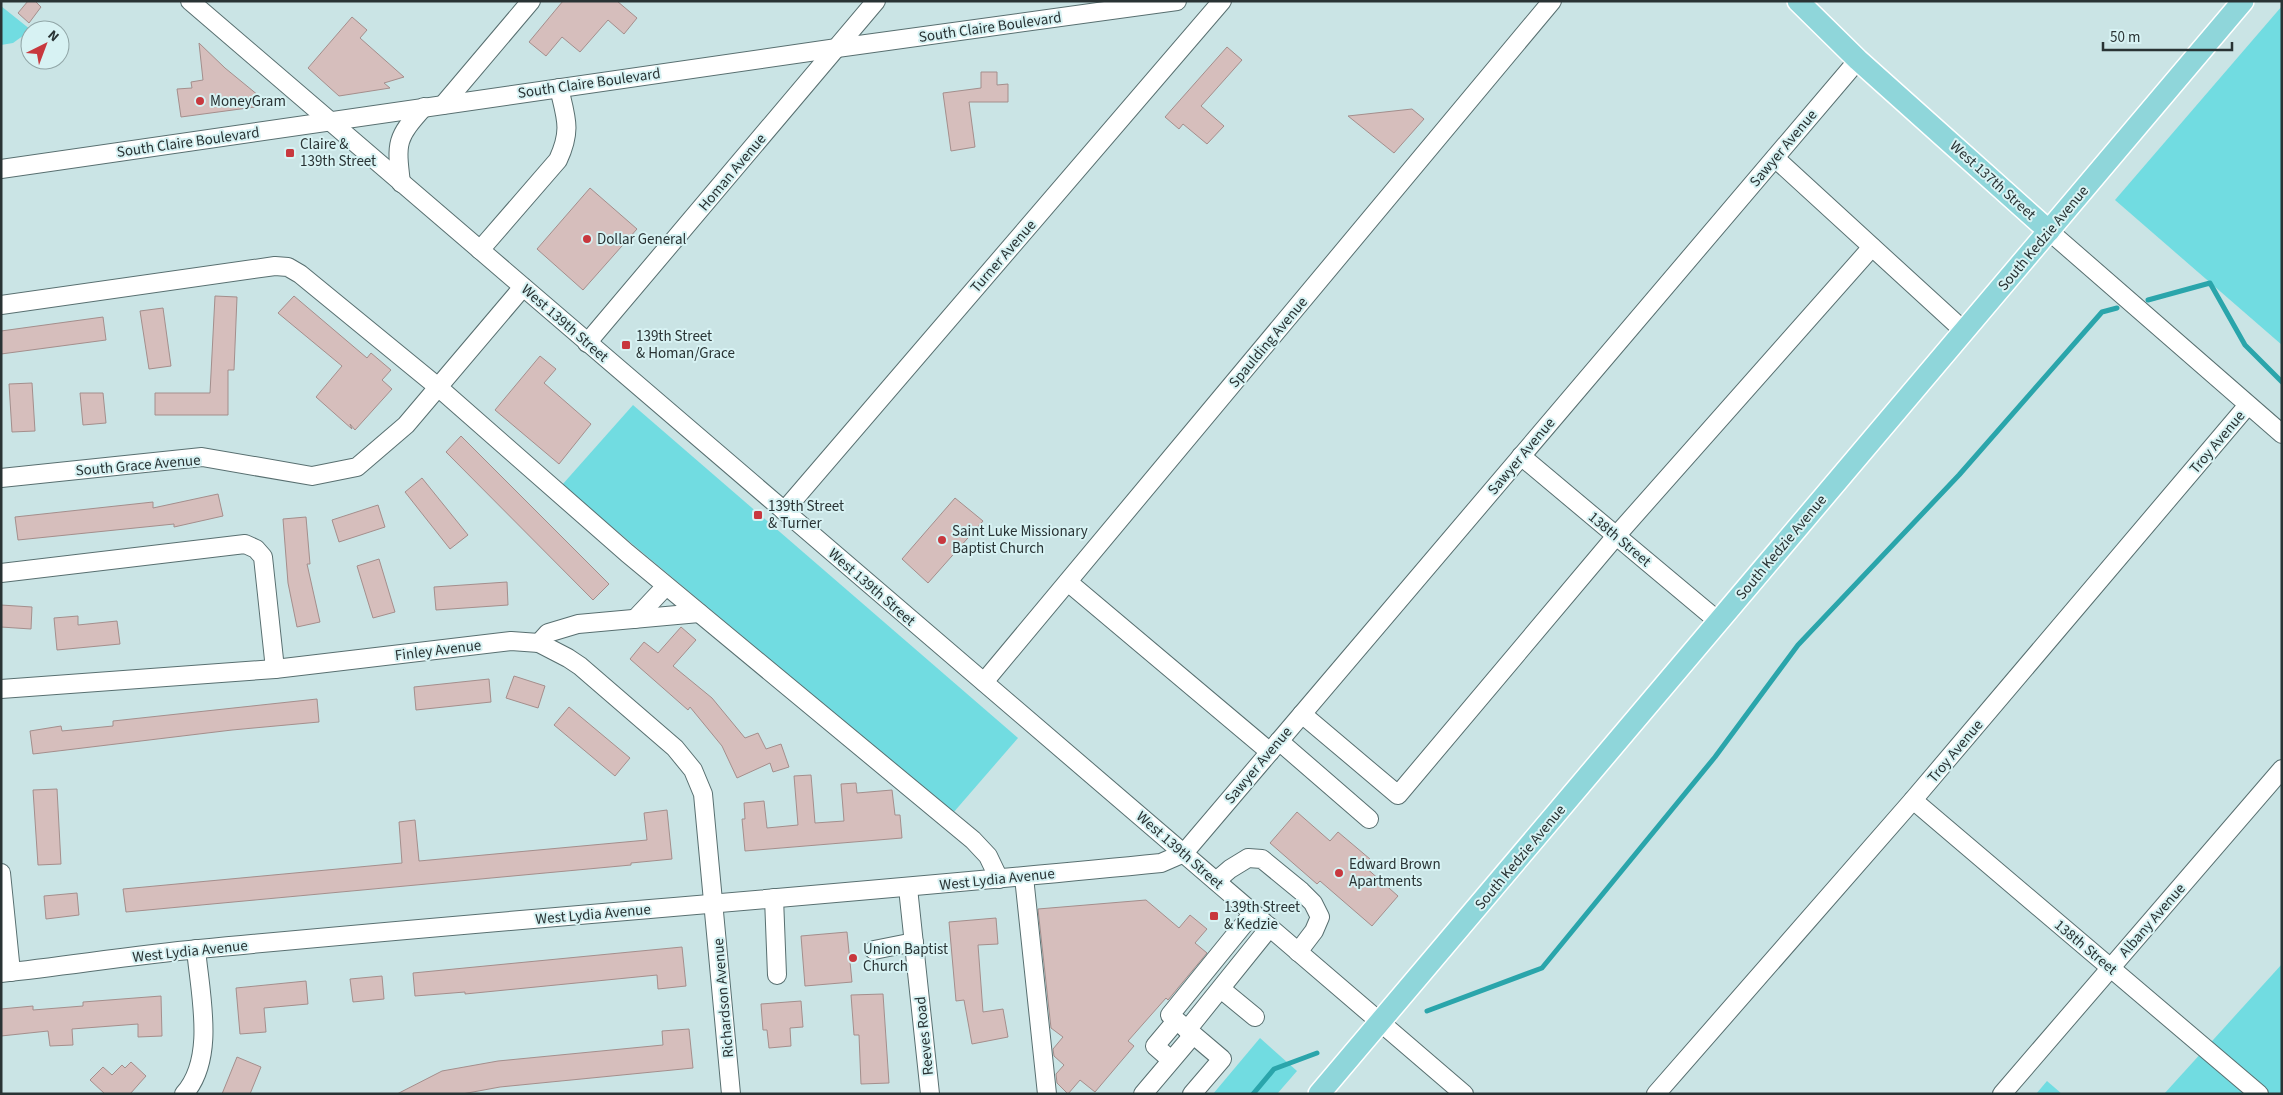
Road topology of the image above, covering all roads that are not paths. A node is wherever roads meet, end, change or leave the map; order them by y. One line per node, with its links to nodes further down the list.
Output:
1 (190, 1): 14 (street, West 139th Street)
2 (530, 1): 12 (street)
3 (876, 1): 9 (street, Homan Avenue)
4 (1177, 1): 9 (street, South Claire Boulevard)
5 (1222, 1): 30 (street, Turner Avenue)
6 (1552, 1): 33 (street, Spaulding Avenue)
7 (1798, 1): 10 (main road, West 137th Street)
8 (2243, 1): 18 (main road, South Kedzie Avenue)
9 (837, 48): 11 (street, South Claire Boulevard); 24 (street, Homan Avenue)
10 (1858, 60): 15 (street, Sawyer Avenue); 18 (main road, West 137th Street)
11 (560, 88): 12 (street, South Claire Boulevard); 20 (street)
12 (443, 105): 13 (street, South Claire Boulevard)
13 (424, 108): 14 (street, South Claire Boulevard); 17 (street)
14 (331, 122): 16 (street, South Claire Boulevard); 17 (street, West 139th Street)
15 (1775, 158): 19 (street); 28 (street, Sawyer Avenue)
16 (1, 169)
17 (401, 183): 20 (street, West 139th Street)
18 (2049, 230): 23 (main road, South Kedzie Avenue); 26 (street, West 137th Street)
19 (1872, 247): 23 (street); 31 (street)
20 (480, 250): 21 (street, West 139th Street)
21 (523, 287): 24 (street, West 139th Street); 25 (street, South Grace Avenue)
22 (1, 305): 25 (street)
23 (1964, 331): 37 (main road, South Kedzie Avenue)
24 (587, 343): 30 (street, West 139th Street)
25 (438, 386): 29 (street, South Grace Avenue); 34 (street)
26 (2248, 405): 27 (street, West 137th Street); 45 (street, Troy Avenue)
27 (2282, 434)
28 (1521, 456): 31 (street, 138th Street); 42 (street, Sawyer Avenue)
29 (1, 478)
30 (784, 511): 40 (street, West 139th Street)
31 (1616, 536): 37 (street, 138th Street); 42 (street)
32 (1, 573): 39 (street)
33 (1068, 582): 40 (street, Spaulding Avenue); 43 (street)
34 (666, 586): 35 (street); 36 (street)
35 (699, 613): 36 (street); 50 (street)
36 (635, 618): 38 (street)
37 (1718, 621): 66 (main road, South Kedzie Avenue)
38 (539, 643): 39 (street, Finley Avenue); 54 (street, Finley Avenue)
39 (275, 669): 41 (street, Finley Avenue)
40 (984, 682): 47 (street, West 139th Street)
41 (1, 690)
42 (1302, 714): 43 (street, Sawyer Avenue)
43 (1274, 747): 46 (street); 47 (street, Sawyer Avenue)
44 (2282, 769): 61 (street, Albany Avenue)
45 (1913, 800): 61 (street, 138th Street); 76 (street, Troy Avenue)
46 (1369, 819)
47 (1184, 853): 49 (street, West Lydia Avenue); 51 (street, West 139th Street)
48 (1, 873): 62 (street)
49 (1024, 877): 50 (street, West Lydia Avenue); 71 (street)
50 (999, 879): 52 (street, West Lydia Avenue)
51 (1216, 881): 55 (street, West 139th Street); 60 (street)
52 (908, 888): 53 (street, West Lydia Avenue); 57 (street, Reeves Road)
53 (774, 898): 54 (street, West Lydia Avenue); 63 (street)
54 (714, 903): 58 (street, West Lydia Avenue); 69 (street, Richardson Avenue)
55 (1253, 913): 56 (street, West 139th Street); 67 (street)
56 (1270, 927): 60 (street, West 139th Street); 64 (street)
57 (914, 942): 59 (street); 70 (street, Reeves Road)
58 (196, 950): 62 (street, West Lydia Avenue); 68 (street)
59 (874, 950)
60 (1298, 952): 66 (street, West 139th Street)
61 (2110, 968): 77 (street, Albany Avenue); 78 (street, 138th Street)
62 (6, 972)
63 (777, 975)
64 (1221, 988): 65 (street); 67 (street)
65 (1256, 1017)
66 (1380, 1022): 74 (main road, South Kedzie Avenue); 75 (street, West 139th Street)
67 (1182, 1025): 72 (street); 73 (street)
68 (184, 1094)
69 (731, 1094)
70 (930, 1094)
71 (1047, 1094)
72 (1143, 1094)
73 (1192, 1094)
74 (1318, 1094)
75 (1464, 1094)
76 (1656, 1094)
77 (2002, 1094)
78 (2259, 1094)

